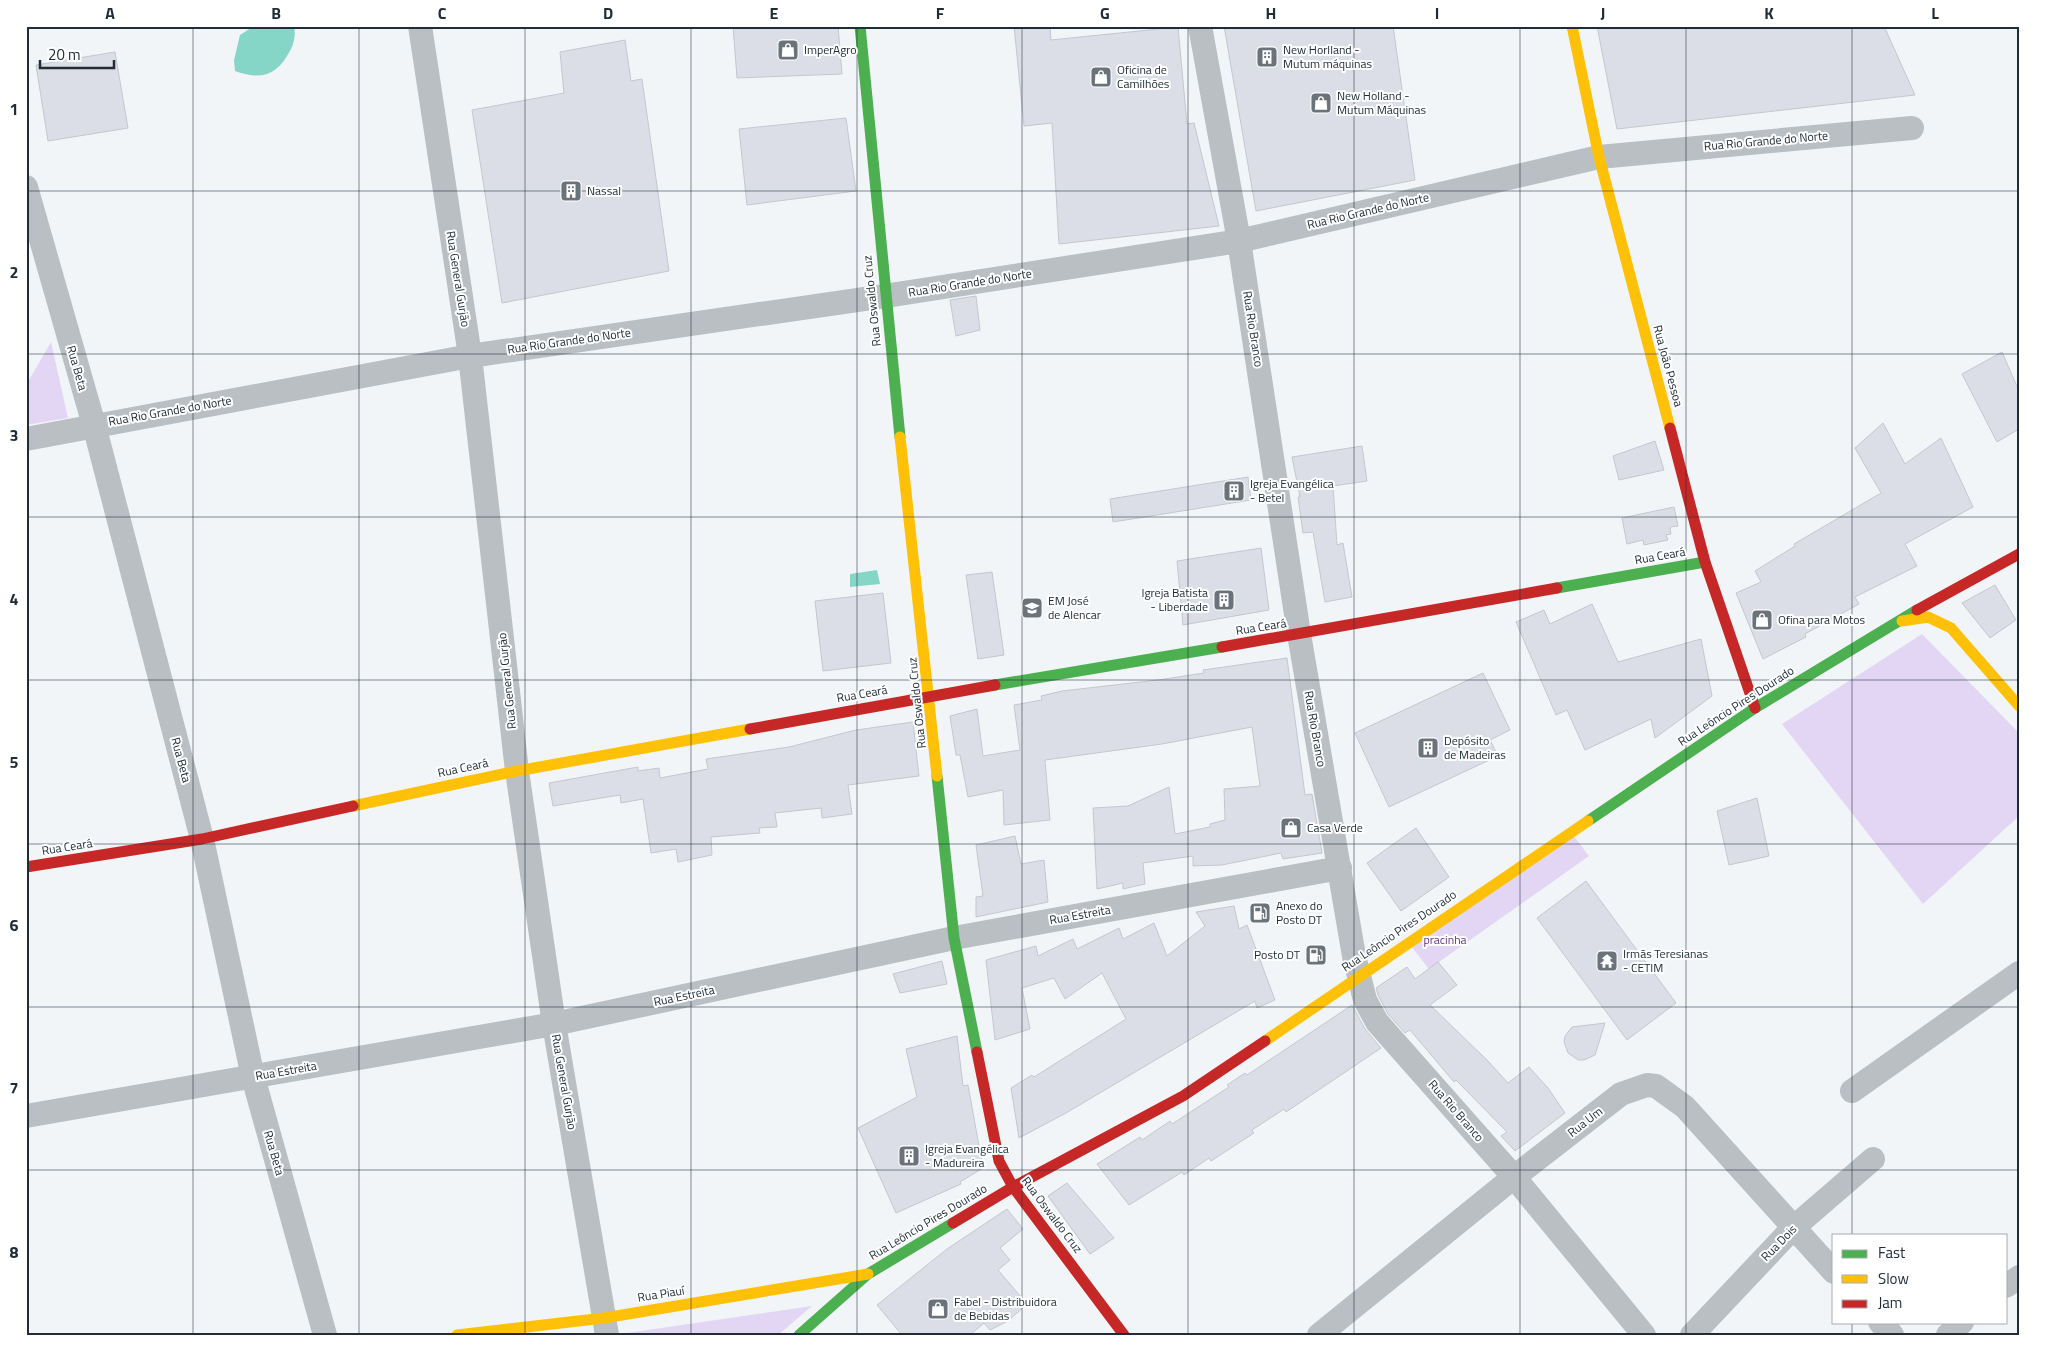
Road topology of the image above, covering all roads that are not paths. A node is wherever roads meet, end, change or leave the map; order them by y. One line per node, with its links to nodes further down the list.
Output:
1 (420, 26): 10 (street, Rua General Gurjão)
2 (860, 26): 9 (street, Rua Oswaldo Cruz)
3 (1200, 26): 8 (street, Rua Rio Branco)
4 (1572, 26): 6 (street, Rua João Pessoa)
5 (1912, 128): 6 (street, Rua Rio Grande do Norte)
6 (1599, 157): 8 (street, Rua Rio Grande do Norte); 14 (street, Rua João Pessoa)
7 (26, 187): 11 (street, Rua Beta)
8 (1239, 241): 9 (street, Rua Rio Grande do Norte); 16 (street, Rua Rio Branco)
9 (885, 296): 10 (street, Rua Rio Grande do Norte); 17 (street, Rua Oswaldo Cruz)
10 (470, 356): 11 (street, Rua Rio Grande do Norte); 20 (street, Rua General Gurjão)
11 (94, 425): 12 (street, Rua Rio Grande do Norte); 21 (street, Rua Beta)
12 (26, 438)
13 (2019, 554): 15 (street, Rua Leôncio Pires Dourado)
14 (1705, 562): 16 (street, Rua Ceará); 19 (street, Rua João Pessoa)
15 (1891, 624): 18 (street); 19 (street, Rua Leôncio Pires Dourado)
16 (1299, 634): 17 (street, Rua Ceará); 23 (street, Rua Rio Branco)
17 (930, 696): 20 (street, Rua Ceará); 24 (street, Rua Oswaldo Cruz)
18 (2019, 706)
19 (1755, 708): 26 (street, Rua Leôncio Pires Dourado)
20 (517, 771): 21 (street, Rua Ceará); 27 (street, Rua General Gurjão)
21 (202, 839): 22 (street, Rua Ceará); 28 (street, Rua Beta)
22 (26, 867)
23 (1340, 868): 24 (street, Rua Estreita); 26 (street, Rua Rio Branco)
24 (954, 938): 27 (street, Rua Estreita); 33 (street, Rua Oswaldo Cruz)
25 (2019, 973): 29 (street)
26 (1358, 976): 32 (street, Rua Rio Branco); 33 (street, Rua Leôncio Pires Dourado)
27 (554, 1024): 28 (street, Rua Estreita); 41 (street, Rua General Gurjão)
28 (253, 1077): 30 (street, Rua Estreita); 42 (street, Rua Beta)
29 (1852, 1091)
30 (26, 1116)
31 (1873, 1159): 34 (street, Rua Dois)
32 (1514, 1177): 34 (street, Rua Um); 46 (street, Rua Um); 47 (street, Rua Rio Branco)
33 (1013, 1187): 36 (street, Rua Leôncio Pires Dourado); 45 (street, Rua Oswaldo Cruz)
34 (1793, 1228): 35 (street, Rua Um); 48 (street, Rua Dois)
35 (1832, 1270)
36 (868, 1274): 41 (street, Rua Piauí); 44 (street, Rua Leôncio Pires Dourado)
37 (2019, 1277): 38 (street)
38 (2008, 1285)
39 (1882, 1324): 49 (street)
40 (1960, 1324): 50 (street)
41 (606, 1326): 43 (street, Rua Piauí)
42 (325, 1335)
43 (457, 1335)
44 (799, 1335)
45 (1124, 1335)
46 (1319, 1335)
47 (1644, 1335)
48 (1692, 1335)
49 (1892, 1335)
50 (1948, 1335)

